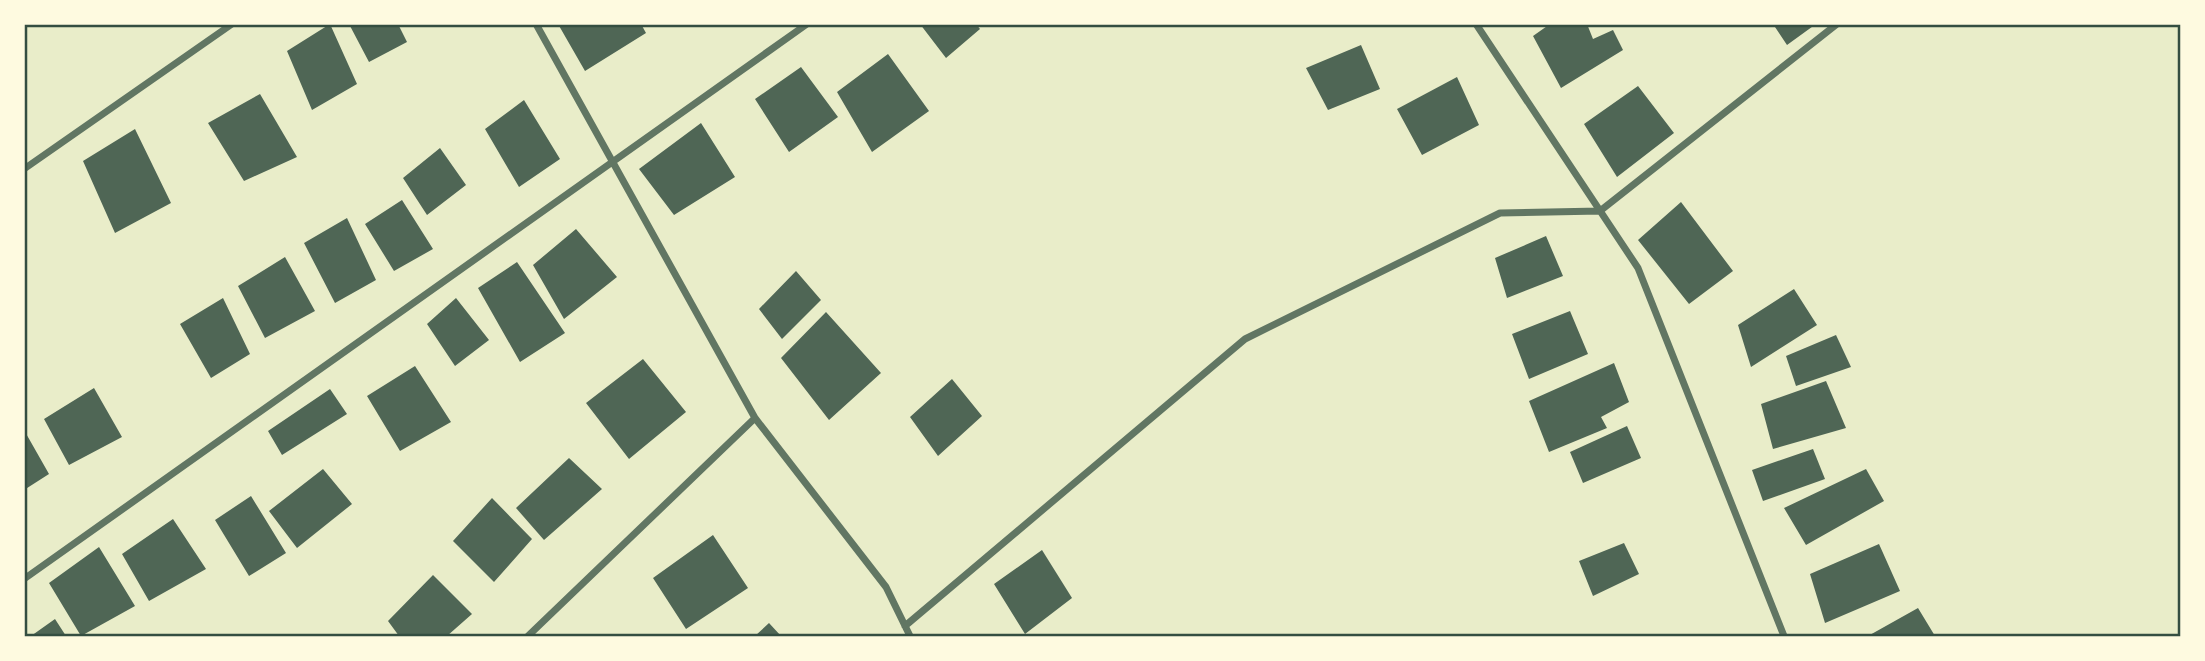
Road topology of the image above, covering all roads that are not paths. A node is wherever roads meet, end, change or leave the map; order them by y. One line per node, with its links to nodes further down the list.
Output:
1 (232, 24): 7 (street)
2 (536, 24): 6 (street)
3 (807, 24): 6 (street)
4 (1476, 24): 8 (street)
5 (1837, 24): 8 (street)
6 (612, 162): 9 (street); 10 (street)
7 (24, 169)
8 (1600, 211): 11 (street); 14 (street)
9 (755, 418): 11 (street); 12 (street)
10 (24, 579)
11 (905, 626): 13 (street)
12 (528, 636)
13 (910, 636)
14 (1784, 636)

